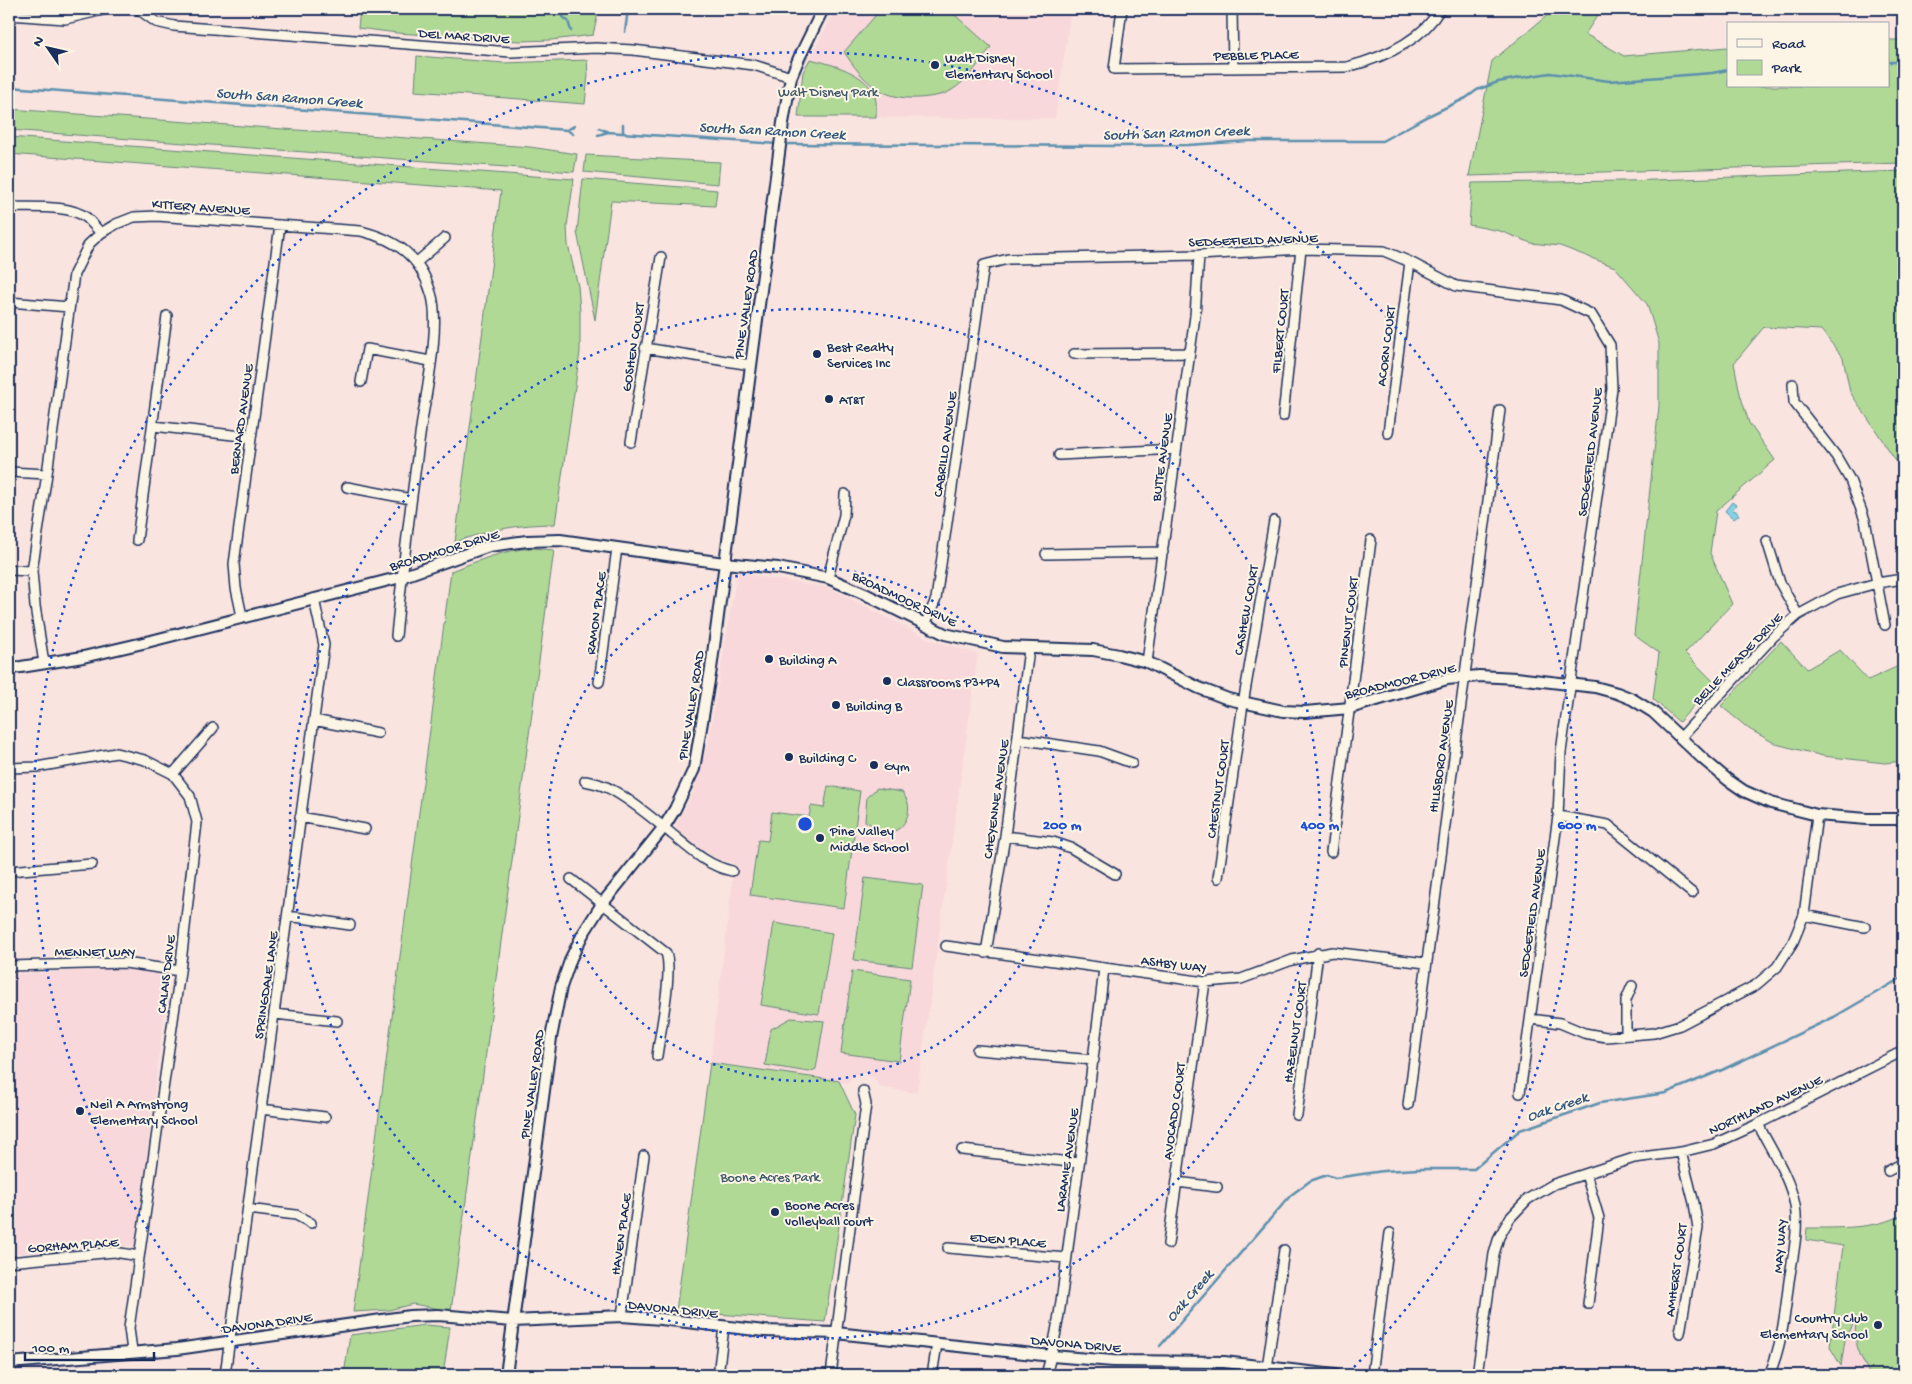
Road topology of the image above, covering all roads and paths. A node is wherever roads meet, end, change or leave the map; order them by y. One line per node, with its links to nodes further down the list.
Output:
1 (107, 9): 7 (street)
2 (138, 9): 9 (street, DEL MAR DRIVE)
3 (823, 9): 9 (street, PINE VALLEY ROAD)
4 (1122, 9): 8 (street, PEBBLE PLACE)
5 (1232, 9): 8 (street)
6 (1440, 9): 8 (street, PEBBLE PLACE)
7 (9, 15)
8 (1233, 68)
9 (791, 77): 27 (street, PINE VALLEY ROAD)
10 (9, 207): 12 (street)
11 (280, 225): 12 (street, KITTERY AVENUE); 17 (street, KITTERY AVENUE); 34 (street, BERNARD AVENUE)
12 (101, 233): 21 (street, KITTERY AVENUE)
13 (445, 238): 17 (street)
14 (1301, 250): 15 (street, SEDGEFIELD AVENUE); 18 (street, SEDGEFIELD AVENUE); 31 (street, FILBERT COURT)
15 (1199, 255): 19 (street, SEDGEFIELD AVENUE); 24 (street, BUTTE AVENUE)
16 (661, 257): 23 (street, GOSHEN COURT)
17 (417, 262): 26 (street, KITTERY AVENUE)
18 (1410, 262): 33 (street, ACORN COURT); 69 (street, SEDGEFIELD AVENUE)
19 (984, 265): 60 (street, CABRILLO AVENUE)
20 (9, 302): 21 (street)
21 (69, 307): 39 (street, KITTERY AVENUE)
22 (167, 316): 32 (street)
23 (645, 348): 27 (street); 35 (street, GOSHEN COURT)
24 (1189, 353): 25 (street); 36 (street, BUTTE AVENUE)
25 (1074, 354)
26 (430, 361): 28 (street); 42 (street, KITTERY AVENUE)
27 (751, 364): 50 (street, PINE VALLEY ROAD)
28 (361, 382)
29 (1792, 384): 56 (street)
30 (1500, 410): 67 (street, HILLSBORO AVENUE)
31 (1284, 416)
32 (153, 426): 34 (street); 44 (street)
33 (1388, 433)
34 (251, 437): 59 (street, BERNARD AVENUE)
35 (631, 442)
36 (1176, 449): 37 (street); 48 (street, BUTTE AVENUE)
37 (1060, 454)
38 (9, 472): 39 (street)
39 (47, 474): 52 (street, KITTERY AVENUE)
40 (347, 487): 42 (street)
41 (845, 494): 54 (street)
42 (411, 499): 53 (street, KITTERY AVENUE)
43 (1274, 521): 70 (street, CASHEW COURT)
44 (137, 540)
45 (1371, 540): 71 (street, PINENUT COURT)
46 (1767, 541): 58 (street)
47 (617, 548): 50 (street, BROADMOOR DRIVE); 53 (street, BROADMOOR DRIVE); 68 (street, RAMON PLACE)
48 (1163, 552): 49 (street); 64 (street, BUTTE AVENUE)
49 (1046, 554)
50 (724, 563): 54 (street, BROADMOOR DRIVE); 85 (street, PINE VALLEY ROAD)
51 (9, 570): 52 (street)
52 (32, 571): 65 (street, KITTERY AVENUE)
53 (402, 576): 57 (street, BROADMOOR DRIVE); 62 (street, KITTERY AVENUE)
54 (828, 578): 60 (street, BROADMOOR DRIVE)
55 (1903, 580): 56 (street, BELLE MEADE DRIVE)
56 (1877, 583): 58 (street, BELLE MEADE DRIVE); 61 (street)
57 (314, 599): 59 (street, BROADMOOR DRIVE); 72 (street, SPRINGDALE LANE)
58 (1798, 615): 75 (street, BELLE MEADE DRIVE)
59 (242, 616): 65 (street, BROADMOOR DRIVE)
60 (924, 625): 63 (street, BROADMOOR DRIVE)
61 (1885, 625)
62 (396, 636)
63 (1029, 649): 64 (street, BROADMOOR DRIVE); 76 (street, CHEYENNE AVENUE)
64 (1147, 662): 70 (street, BROADMOOR DRIVE)
65 (44, 663): 66 (street, BROADMOOR DRIVE)
66 (9, 668)
67 (1464, 678): 69 (street, BROADMOOR DRIVE); 71 (street, BROADMOOR DRIVE); 104 (street, HILLSBORO AVENUE)
68 (600, 682)
69 (1571, 683): 75 (street, BROADMOOR DRIVE); 82 (street, SEDGEFIELD AVENUE)
70 (1243, 704): 71 (street, BROADMOOR DRIVE); 93 (street, CHESTNUT COURT)
71 (1350, 708): 88 (street, PINENUT COURT)
72 (314, 720): 74 (street); 83 (street, SPRINGDALE LANE)
73 (214, 728): 79 (street)
74 (378, 732)
75 (1680, 737): 81 (street, BROADMOOR DRIVE)
76 (1018, 739): 77 (street); 87 (street, CHEYENNE AVENUE)
77 (1132, 764)
78 (9, 768): 79 (street, CALAIS DRIVE)
79 (173, 774): 107 (street, CALAIS DRIVE)
80 (585, 781): 85 (street)
81 (1817, 815): 84 (street, BROADMOOR DRIVE); 98 (street)
82 (1558, 816): 95 (street); 111 (street, SEDGEFIELD AVENUE)
83 (300, 818): 86 (street); 97 (street, SPRINGDALE LANE)
84 (1903, 819)
85 (664, 827): 91 (street); 96 (street, PINE VALLEY ROAD)
86 (365, 829)
87 (1005, 836): 92 (street); 102 (street, CHEYENNE AVENUE)
88 (1331, 852)
89 (92, 864): 90 (street)
90 (9, 871)
91 (732, 871)
92 (1115, 874)
93 (1218, 878)
94 (571, 879): 96 (street)
95 (1692, 893)
96 (602, 904): 116 (street); 145 (street, PINE VALLEY ROAD)
97 (288, 916): 99 (street); 110 (street, SPRINGDALE LANE)
98 (1804, 916): 100 (street); 113 (street)
99 (350, 925)
100 (1865, 926)
101 (946, 946): 102 (street, ASHBY WAY)
102 (986, 953): 106 (street, ASHBY WAY)
103 (1318, 953): 104 (street, ASHBY WAY); 108 (street, ASHBY WAY); 122 (street, HAZELNUT COURT)
104 (1426, 963): 120 (street, HILLSBORO AVENUE)
105 (9, 966): 107 (street, MENNET WAY)
106 (1104, 968): 108 (street, ASHBY WAY); 117 (street, LARAMIE AVENUE)
107 (180, 971): 140 (street, CALAIS DRIVE)
108 (1205, 982): 132 (street, AVOCADO COURT)
109 (1632, 986): 113 (street)
110 (275, 1014): 112 (street); 121 (street, SPRINGDALE LANE)
111 (1531, 1019): 113 (street); 119 (street, SEDGEFIELD AVENUE)
112 (337, 1020)
113 (1626, 1035)
114 (977, 1050): 117 (street)
115 (1903, 1051): 124 (street, NORTHLAND AVENUE)
116 (657, 1056)
117 (1094, 1060): 128 (street, LARAMIE AVENUE)
118 (862, 1091): 147 (street)
119 (1520, 1093)
120 (1408, 1105)
121 (261, 1108): 123 (street); 134 (street, SPRINGDALE LANE)
122 (1297, 1115)
123 (325, 1117)
124 (1758, 1124): 126 (street, NORTHLAND AVENUE); 165 (street, MAY WAY)
125 (962, 1150): 128 (street)
126 (1682, 1152): 131 (street, NORTHLAND AVENUE); 148 (street, AMHERST COURT)
127 (644, 1156): 144 (street, HAVEN PLACE)
128 (1079, 1163): 141 (street, LARAMIE AVENUE)
129 (1903, 1163): 130 (street)
130 (1888, 1171)
131 (1586, 1174): 143 (street); 164 (street, NORTHLAND AVENUE)
132 (1177, 1182): 133 (street); 137 (street, AVOCADO COURT)
133 (1217, 1187)
134 (248, 1208): 135 (street); 149 (street, SPRINGDALE LANE)
135 (311, 1223)
136 (1390, 1233): 163 (street)
137 (1168, 1244)
138 (948, 1248): 141 (street, EDEN PLACE)
139 (1284, 1250): 154 (street)
140 (139, 1256): 142 (street, GORHAM PLACE); 151 (street, CALAIS DRIVE)
141 (1066, 1258): 152 (street, LARAMIE AVENUE)
142 (9, 1262)
143 (1588, 1304)
144 (622, 1316): 145 (street, DAVONA DRIVE); 146 (street, DAVONA DRIVE)
145 (513, 1321): 149 (street, DAVONA DRIVE); 157 (street, PINE VALLEY ROAD)
146 (724, 1327): 147 (street, DAVONA DRIVE); 158 (street)
147 (836, 1333): 150 (street, DAVONA DRIVE); 159 (street)
148 (1680, 1333)
149 (229, 1342): 151 (street, DAVONA DRIVE); 156 (street, SPRINGDALE LANE)
150 (937, 1344): 152 (street, DAVONA DRIVE); 160 (street)
151 (132, 1352): 153 (street, DAVONA DRIVE)
152 (1052, 1356): 154 (street, DAVONA DRIVE); 161 (street, LARAMIE AVENUE)
153 (9, 1364): 155 (street)
154 (1266, 1370): 162 (street, DAVONA DRIVE)
155 (10, 1375)
156 (225, 1375)
157 (506, 1375)
158 (718, 1375)
159 (830, 1375)
160 (932, 1375)
161 (1046, 1375)
162 (1335, 1375)
163 (1372, 1375)
164 (1477, 1375)
165 (1769, 1375)

